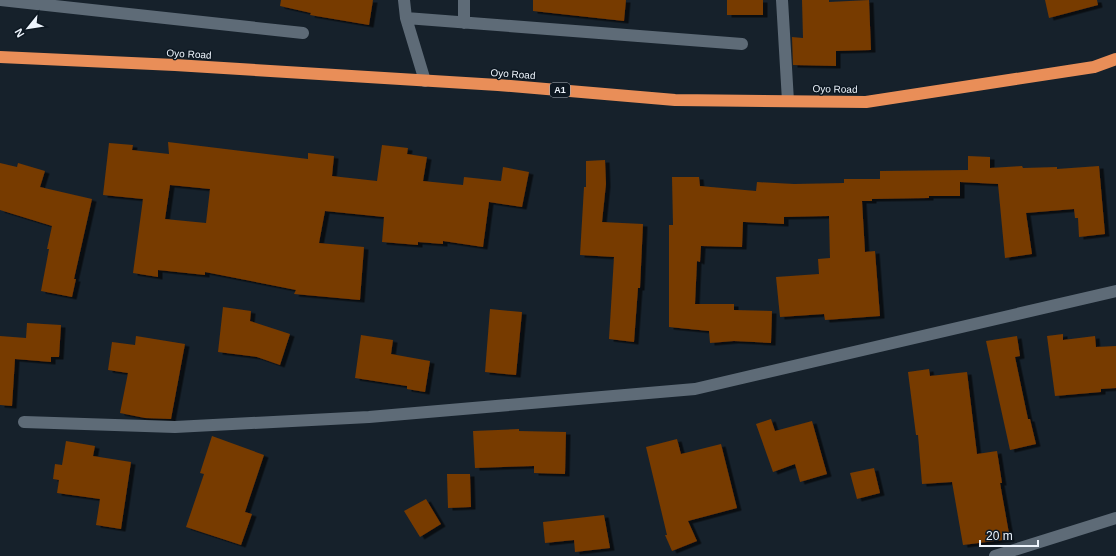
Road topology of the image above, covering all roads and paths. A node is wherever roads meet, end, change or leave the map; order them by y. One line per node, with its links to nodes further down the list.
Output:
1 (0, 0): 7 (street)
2 (404, 0): 5 (street)
3 (464, 0): 6 (street)
4 (782, 0): 12 (street)
5 (406, 18): 6 (street); 11 (street)
6 (464, 23): 8 (street)
7 (303, 33)
8 (742, 44)
9 (0, 57): 11 (highway, Oyo Road / A1)
10 (1116, 59): 12 (highway, Oyo Road / A1)
11 (425, 80): 12 (highway, Oyo Road / A1)
12 (788, 101)
13 (1116, 291): 14 (street)
14 (24, 422)
15 (1116, 518): 16 (street)
16 (995, 556)

